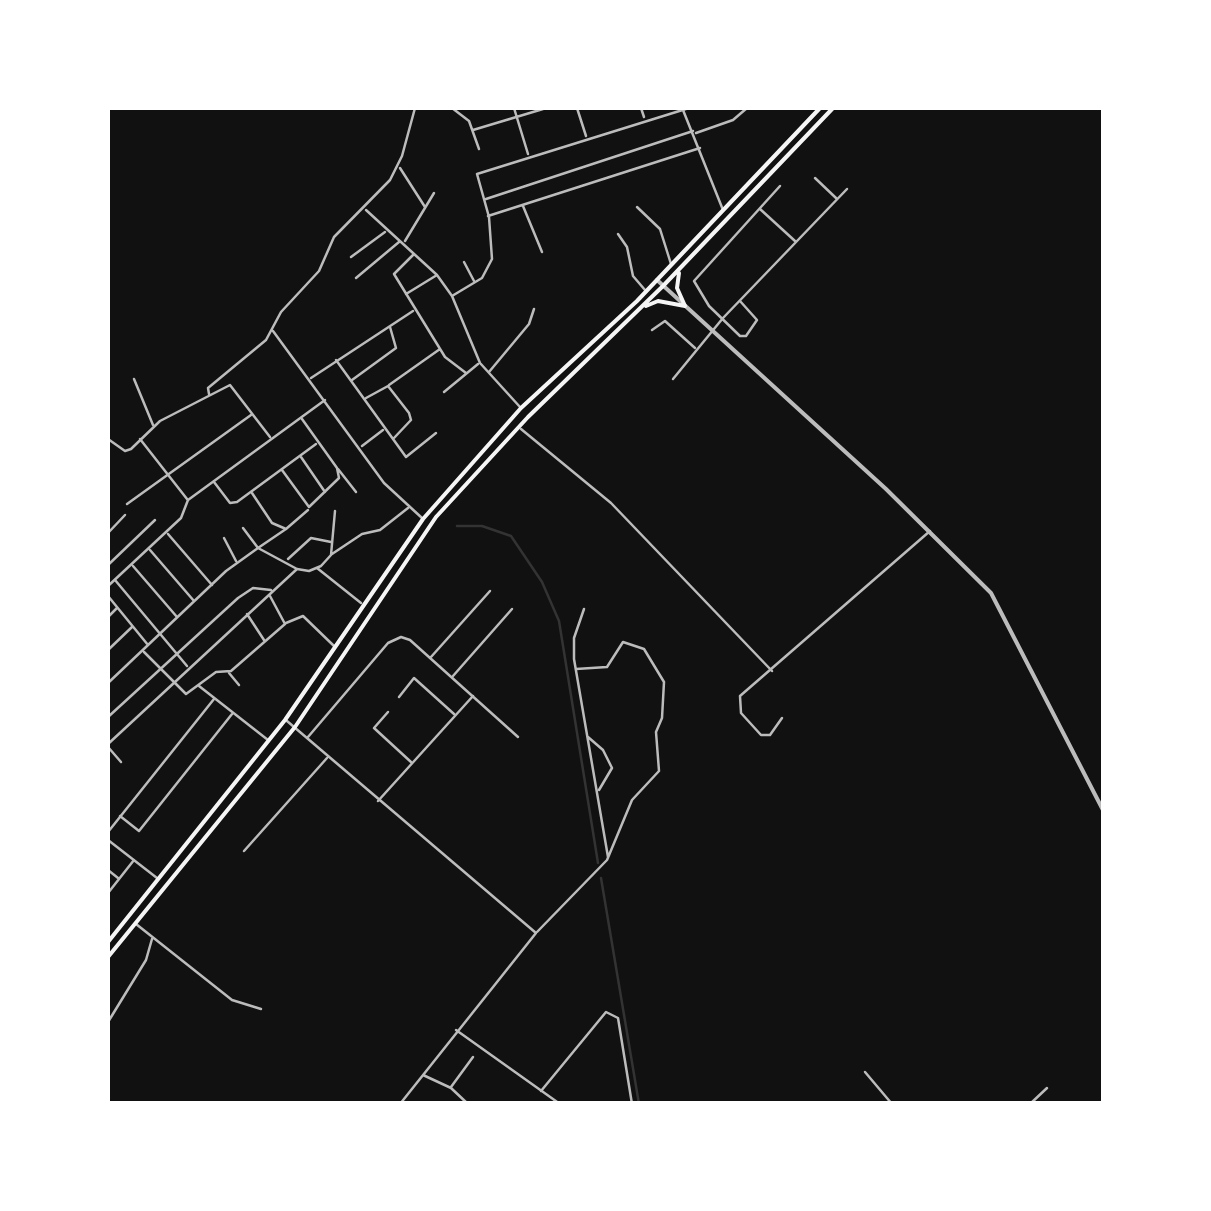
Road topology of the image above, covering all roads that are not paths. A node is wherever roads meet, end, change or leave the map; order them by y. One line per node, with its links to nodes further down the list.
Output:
1 (415, 108): 20 (street)
2 (452, 108): 14 (street)
3 (514, 108): 12 (street)
4 (578, 108): 16 (street)
5 (641, 108): 13 (street)
6 (689, 108): 11 (street)
7 (747, 108): 15 (street)
8 (820, 108): 32 (main road)
9 (833, 108): 43 (main road)
10 (543, 109): 12 (street)
11 (682, 109): 13 (street); 15 (street)
12 (518, 118): 14 (street); 19 (street)
13 (644, 118): 16 (street)
14 (473, 130): 18 (street)
15 (694, 132): 17 (street); 26 (street)
16 (586, 137): 19 (street)
17 (700, 148): 27 (street); 32 (street)
18 (479, 149)
19 (529, 156): 26 (street)
20 (398, 165): 29 (street); 31 (street)
21 (816, 178): 25 (street)
22 (780, 186): 30 (street)
23 (848, 188): 25 (street)
24 (434, 194): 29 (street)
25 (837, 199): 37 (street)
26 (483, 200): 33 (street)
27 (522, 204): 33 (street); 39 (street)
28 (637, 207): 42 (street)
29 (426, 208): 36 (street)
30 (759, 208): 37 (street); 57 (street)
31 (366, 210): 34 (street); 59 (street)
32 (723, 211): 42 (main road)
33 (488, 216): 47 (street)
34 (385, 232): 36 (street); 40 (street)
35 (618, 234): 49 (street)
36 (402, 242): 38 (street); 45 (street)
37 (796, 242): 52 (street)
38 (416, 252): 44 (street); 50 (street)
39 (542, 252)
40 (351, 257)
41 (464, 262): 47 (street)
42 (671, 266): 46 (main road)
43 (680, 269): 48 (main road); 53 (main road)
44 (437, 275): 50 (street); 51 (street)
45 (356, 278)
46 (657, 280): 48 (street); 49 (main road)
47 (475, 283): 51 (street)
48 (664, 286): 53 (street); 54 (main road)
49 (646, 291): 77 (main road)
50 (405, 295): 56 (street)
51 (452, 296): 65 (street)
52 (740, 301): 57 (street); 57 (street)
53 (685, 306): 54 (main road); 61 (street)
54 (643, 307): 81 (main road)
55 (534, 309): 67 (street)
56 (414, 310): 58 (street); 62 (street)
57 (723, 318): 61 (street)
58 (390, 325): 64 (street); 71 (street)
59 (273, 330): 68 (street); 74 (street)
60 (652, 330): 63 (street)
61 (712, 331): 63 (street); 108 (street)
62 (440, 349): 66 (street); 72 (street)
63 (696, 349): 69 (street)
64 (336, 360): 68 (street); 71 (street)
65 (480, 364): 66 (street); 67 (street)
66 (466, 373): 73 (street)
67 (488, 373): 77 (street)
68 (310, 378): 76 (street)
69 (674, 378)
70 (134, 380): 80 (street)
71 (350, 381): 75 (street)
72 (388, 386): 75 (street); 87 (street)
73 (444, 392)
74 (209, 394): 78 (street); 80 (street)
75 (364, 399): 82 (street)
76 (325, 400): 79 (street); 89 (street)
77 (521, 408): 104 (main road)
78 (253, 414): 84 (street); 93 (street)
79 (300, 418): 84 (street); 88 (street)
80 (154, 426): 86 (street)
81 (519, 428): 150 (street); 166 (main road)
82 (385, 429): 87 (street); 89 (street)
83 (436, 433): 87 (street)
84 (271, 438): 94 (street)
85 (108, 439): 86 (street)
86 (140, 439): 93 (street)
87 (392, 439)
88 (318, 442): 90 (street); 91 (street)
89 (360, 446): 101 (street)
90 (300, 457): 92 (street); 97 (street)
91 (337, 468): 96 (street); 97 (street)
92 (282, 470): 95 (street); 100 (street)
93 (169, 474): 98 (street); 99 (street)
94 (214, 481): 95 (street); 98 (street)
95 (252, 492): 107 (street)
96 (356, 492)
97 (326, 493): 100 (street)
98 (188, 500): 109 (street)
99 (127, 504)
100 (309, 507): 107 (street)
101 (408, 508): 104 (street); 115 (street)
102 (335, 511): 112 (street)
103 (125, 515): 110 (street)
104 (423, 519): 130 (main road)
105 (156, 520): 119 (street)
106 (243, 528): 114 (street)
107 (286, 529): 114 (street)
108 (930, 531): 150 (street); 177 (street)
109 (166, 532): 113 (street); 124 (street)
110 (108, 533)
111 (224, 538): 117 (street)
112 (332, 542): 115 (street); 116 (street)
113 (148, 548): 118 (street); 129 (street)
114 (258, 548): 116 (street); 117 (street)
115 (330, 555): 121 (street)
116 (286, 561): 120 (street)
117 (237, 562): 124 (street)
118 (132, 564): 122 (street); 136 (street)
119 (108, 565)
120 (297, 568): 121 (street); 125 (street)
121 (317, 568): 130 (street)
122 (114, 580): 123 (street); 139 (street)
123 (108, 586)
124 (213, 586): 129 (street)
125 (274, 590): 127 (street); 145 (street)
126 (490, 591): 146 (street)
127 (270, 595): 134 (street); 137 (street)
128 (108, 596): 131 (street)
129 (195, 602): 136 (street)
130 (362, 604): 142 (main road)
131 (118, 608): 135 (street); 138 (street)
132 (512, 609): 152 (street)
133 (584, 609): 149 (street)
134 (246, 612): 140 (street); 147 (street)
135 (108, 617)
136 (178, 618): 139 (street)
137 (285, 624): 140 (street); 142 (street)
138 (132, 628): 141 (street); 143 (street)
139 (161, 634): 141 (street); 145 (street)
140 (264, 640): 151 (street)
141 (148, 646): 144 (street)
142 (334, 646): 165 (main road)
143 (108, 650)
144 (144, 650): 148 (street); 154 (street)
145 (177, 653): 147 (street); 148 (street)
146 (430, 658): 152 (street); 169 (street)
147 (188, 668): 153 (street)
148 (160, 669): 153 (street); 163 (street)
149 (576, 669): 168 (street); 183 (street)
150 (772, 671): 164 (street)
151 (228, 672): 155 (street); 156 (street)
152 (452, 677): 157 (street)
153 (172, 682): 156 (street); 171 (street)
154 (108, 683)
155 (239, 685)
156 (199, 686): 159 (street)
157 (472, 696): 162 (street); 167 (street)
158 (399, 698): 162 (street)
159 (214, 699): 161 (street); 178 (street)
160 (388, 712): 174 (street)
161 (232, 714): 170 (street); 178 (street)
162 (455, 716): 174 (street)
163 (108, 717)
164 (782, 718)
165 (286, 720): 166 (street); 170 (main road)
166 (295, 727): 169 (street); 188 (main road)
167 (518, 737)
168 (588, 737): 175 (street); 175 (street)
169 (308, 738): 172 (street)
170 (269, 741): 186 (main road)
171 (108, 746): 173 (street)
172 (328, 757): 176 (street); 181 (street)
173 (121, 762)
174 (412, 763): 176 (street)
175 (598, 791): 183 (street)
176 (377, 802): 189 (street)
177 (1104, 812)
178 (120, 816): 179 (street)
179 (108, 832)
180 (108, 840): 182 (street)
181 (244, 851)
182 (134, 860): 185 (street); 186 (street)
183 (608, 860): 189 (street)
184 (108, 870): 185 (street)
185 (119, 879): 187 (street)
186 (158, 879): 191 (main road)
187 (108, 893)
188 (134, 923): 190 (street); 192 (main road)
189 (536, 933): 195 (street)
190 (152, 938): 193 (street); 194 (street)
191 (108, 942)
192 (108, 958)
193 (262, 1010)
194 (108, 1022)
195 (456, 1030): 198 (street); 201 (street)
196 (473, 1057): 199 (street)
197 (865, 1072): 206 (street)
198 (422, 1075): 199 (street); 202 (street)
199 (450, 1088): 203 (street)
200 (1047, 1088): 207 (street)
201 (541, 1091): 204 (street); 205 (street)
202 (400, 1104)
203 (468, 1104)
204 (560, 1104)
205 (632, 1104)
206 (892, 1104)
207 (1030, 1104)

